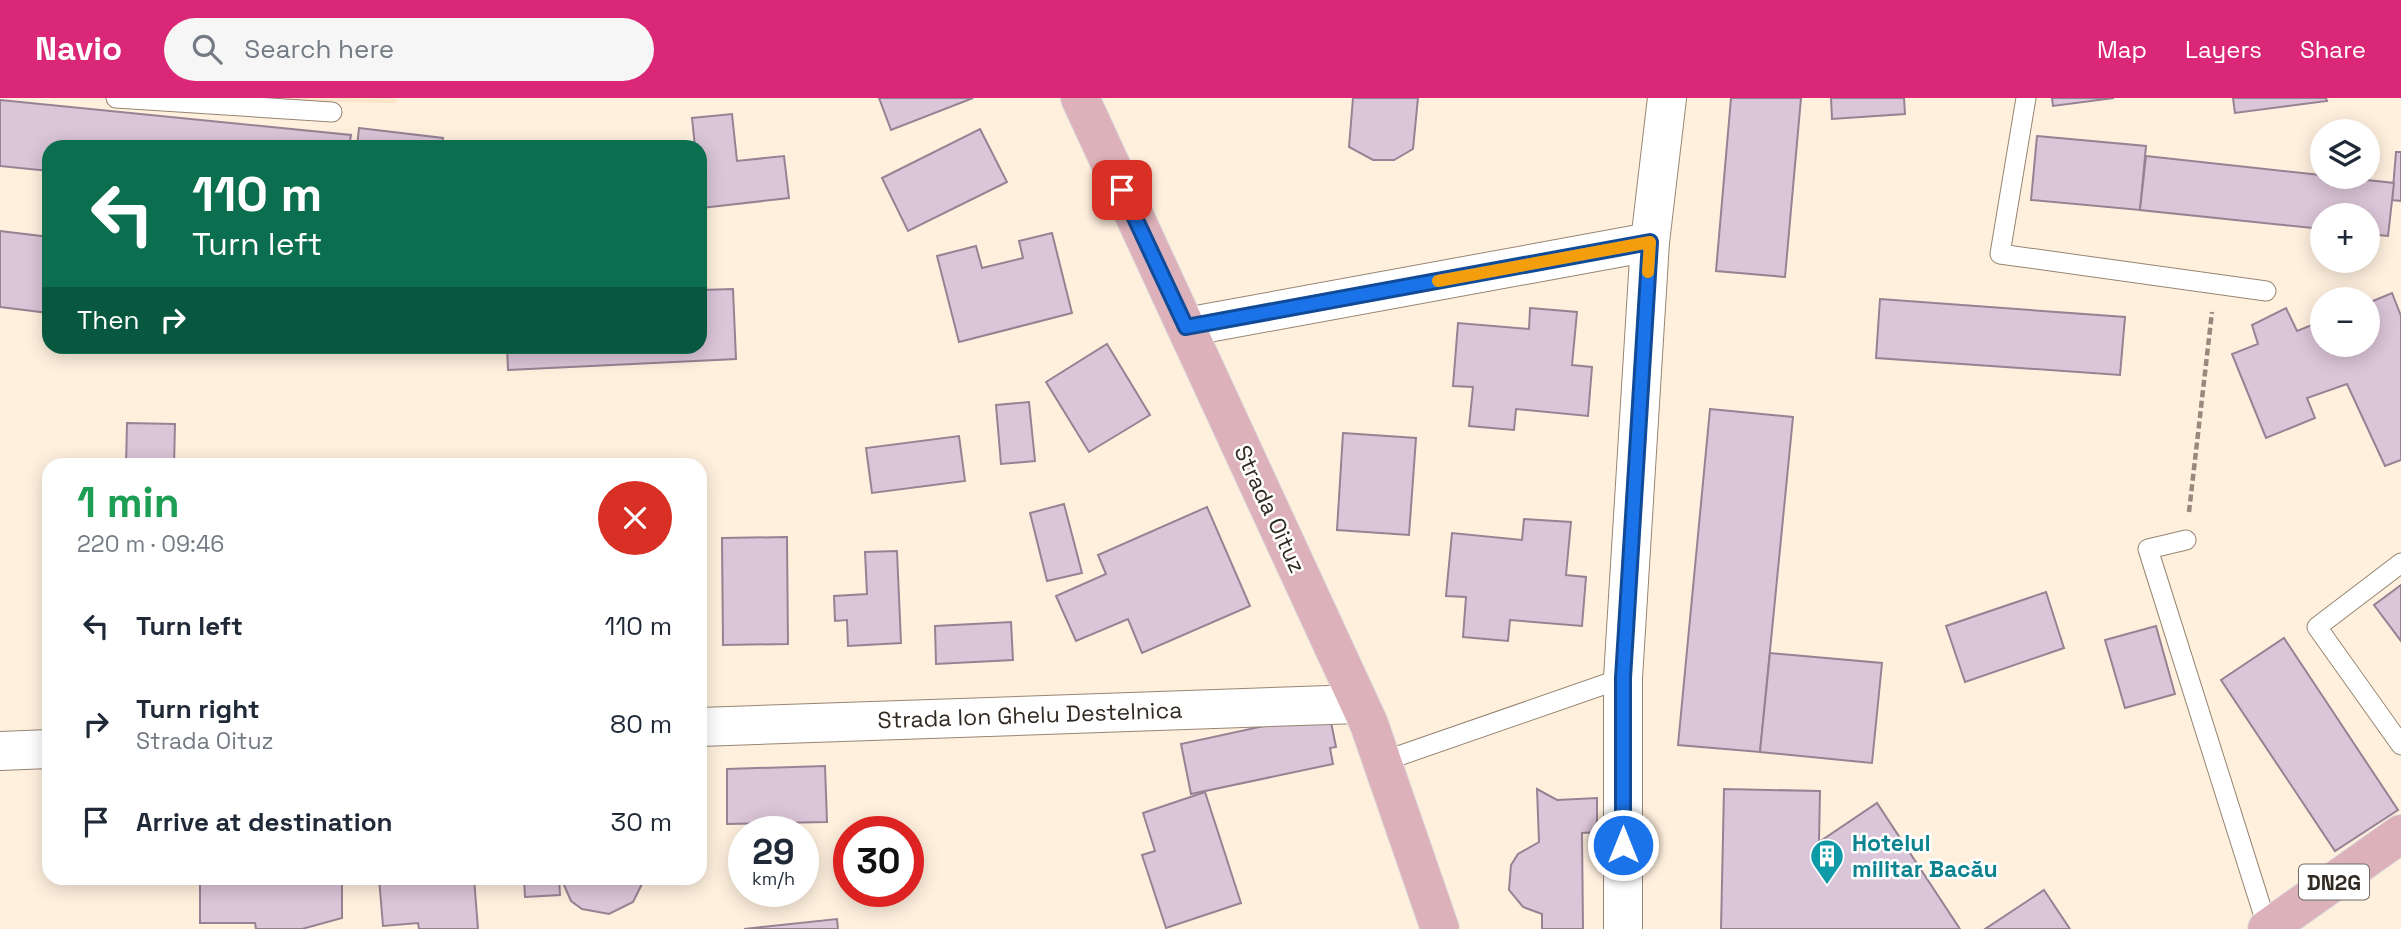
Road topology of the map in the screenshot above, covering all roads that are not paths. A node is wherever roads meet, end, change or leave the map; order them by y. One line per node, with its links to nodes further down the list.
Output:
1 (116, 98): 5 (lane)
2 (1080, 98): 8 (main road, Strada Oituz)
3 (1667, 98): 6 (street)
4 (2026, 98): 7 (lane)
5 (332, 112)
6 (1650, 242): 8 (street); 11 (street)
7 (2266, 291)
8 (1186, 327): 12 (main road, Strada Oituz)
9 (2186, 540): 21 (lane)
10 (2401, 564): 14 (lane)
11 (1623, 678): 17 (lane); 20 (street)
12 (1359, 704): 13 (street, Strada Ion Ghelu Destelnica); 17 (main road, Strada Oituz)
13 (707, 727)
14 (2401, 744)
15 (42, 749): 16 (street)
16 (0, 751)
17 (1384, 761): 19 (main road, Strada Oituz)
18 (2401, 834): 21 (main road, DN2G)
19 (1440, 929)
20 (1623, 929)
21 (2267, 929)

